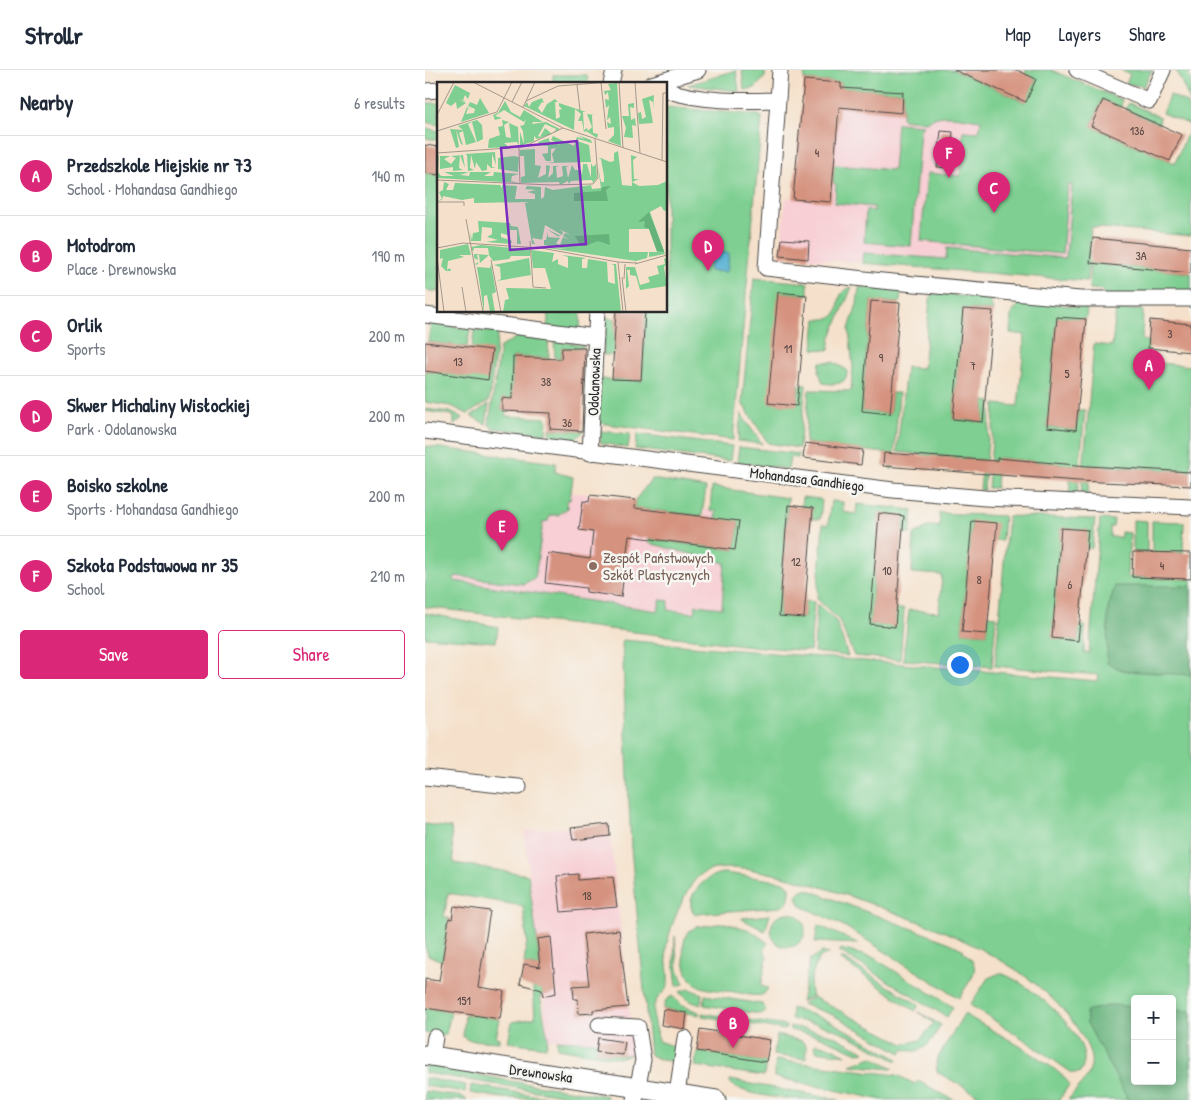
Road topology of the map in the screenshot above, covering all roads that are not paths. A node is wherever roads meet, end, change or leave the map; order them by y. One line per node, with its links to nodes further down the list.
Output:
1 (698, 70): 5 (street)
2 (780, 70): 7 (street)
3 (1077, 70): 4 (street)
4 (1163, 70)
5 (659, 82)
6 (667, 90): 7 (street)
7 (779, 100): 8 (street)
8 (1191, 299)
9 (597, 312): 11 (street, Odolanowska)
10 (425, 315): 11 (street)
11 (596, 337): 13 (street, Odolanowska)
12 (425, 431): 13 (street, Mohandasa Gandhiego)
13 (590, 453): 14 (street, Mohandasa Gandhiego)
14 (1191, 506)
15 (425, 777): 16 (street)
16 (519, 787)
17 (599, 1025): 21 (street)
18 (435, 1037): 20 (street)
19 (685, 1038): 22 (street)
20 (428, 1055): 21 (main road, Drewnowska)
21 (637, 1094): 22 (main road, Drewnowska)
22 (677, 1094): 23 (main road, Drewnowska)
23 (716, 1100)

